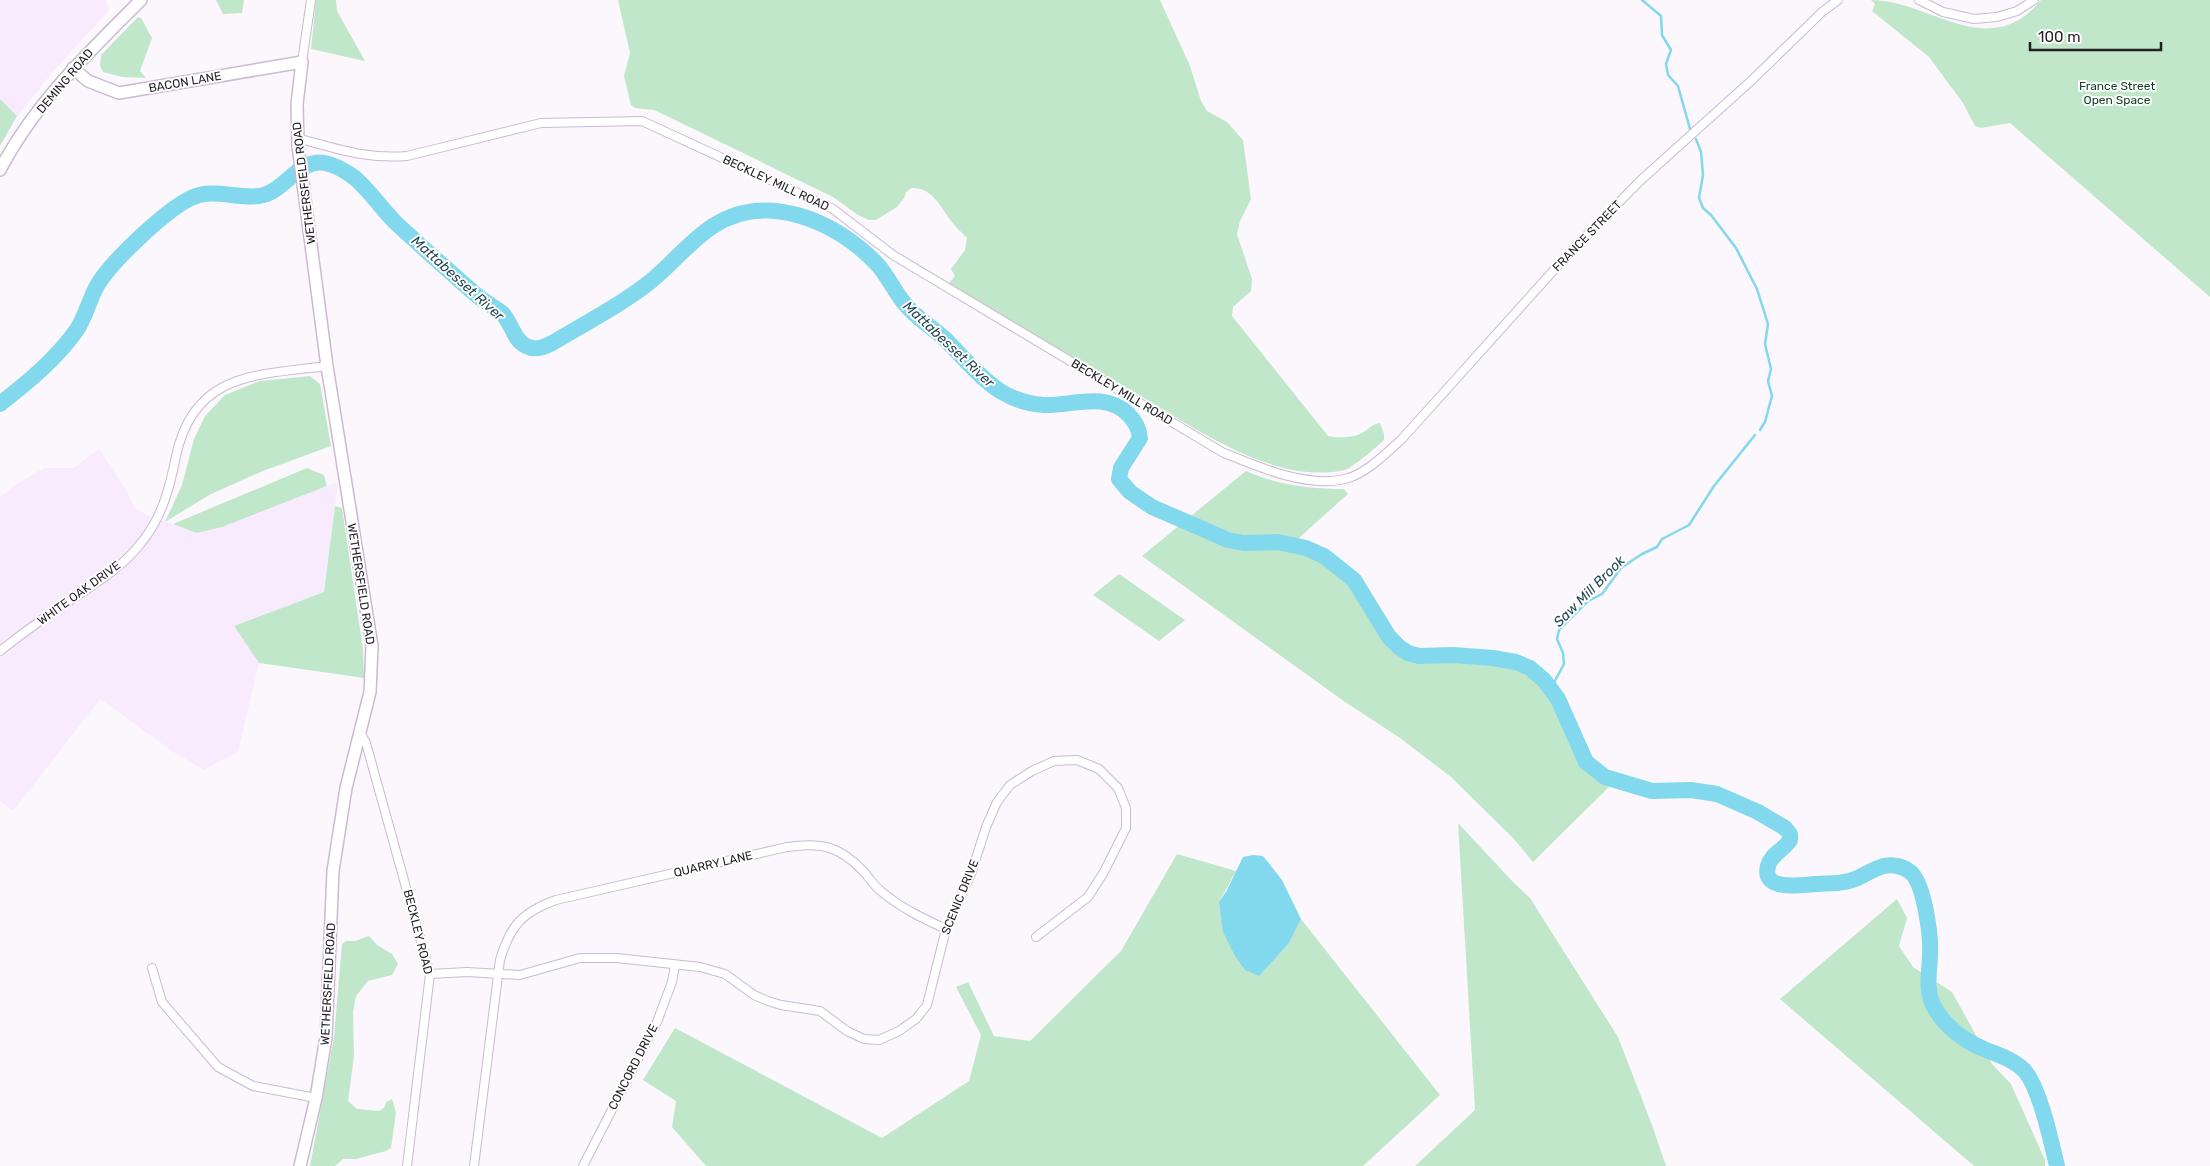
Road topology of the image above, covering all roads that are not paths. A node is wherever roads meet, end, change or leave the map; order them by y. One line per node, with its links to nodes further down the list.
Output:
1 (141, 0): 7 (street, DEMING ROAD)
2 (310, 0): 6 (street, WETHERSFIELD ROAD)
3 (1838, 0): 11 (street, FRANCE STREET)
4 (1920, 0): 5 (street)
5 (2034, 0)
6 (302, 62): 7 (street, BACON LANE); 8 (street, WETHERSFIELD ROAD)
7 (73, 68): 9 (street, DEMING ROAD)
8 (297, 138): 10 (street, WETHERSFIELD ROAD); 11 (street, BECKLEY MILL ROAD)
9 (0, 170)
10 (327, 366): 12 (street, WHITE OAK DRIVE); 13 (street, WETHERSFIELD ROAD)
11 (1345, 479)
12 (0, 651)
13 (360, 734): 18 (street, BECKLEY ROAD); 20 (street, WETHERSFIELD ROAD)
14 (946, 929): 15 (street, SCENIC DRIVE); 16 (street, SCENIC DRIVE); 19 (street, QUARRY LANE)
15 (1036, 937)
16 (675, 965): 19 (street, SCENIC DRIVE); 21 (street, CONCORD DRIVE)
17 (152, 968): 20 (street)
18 (430, 974): 19 (street, SCENIC DRIVE); 23 (street, BECKLEY ROAD)
19 (497, 975): 24 (street)
20 (316, 1098): 22 (street, WETHERSFIELD ROAD)
21 (587, 1165)
22 (300, 1166)
23 (407, 1166)
24 (474, 1166)

